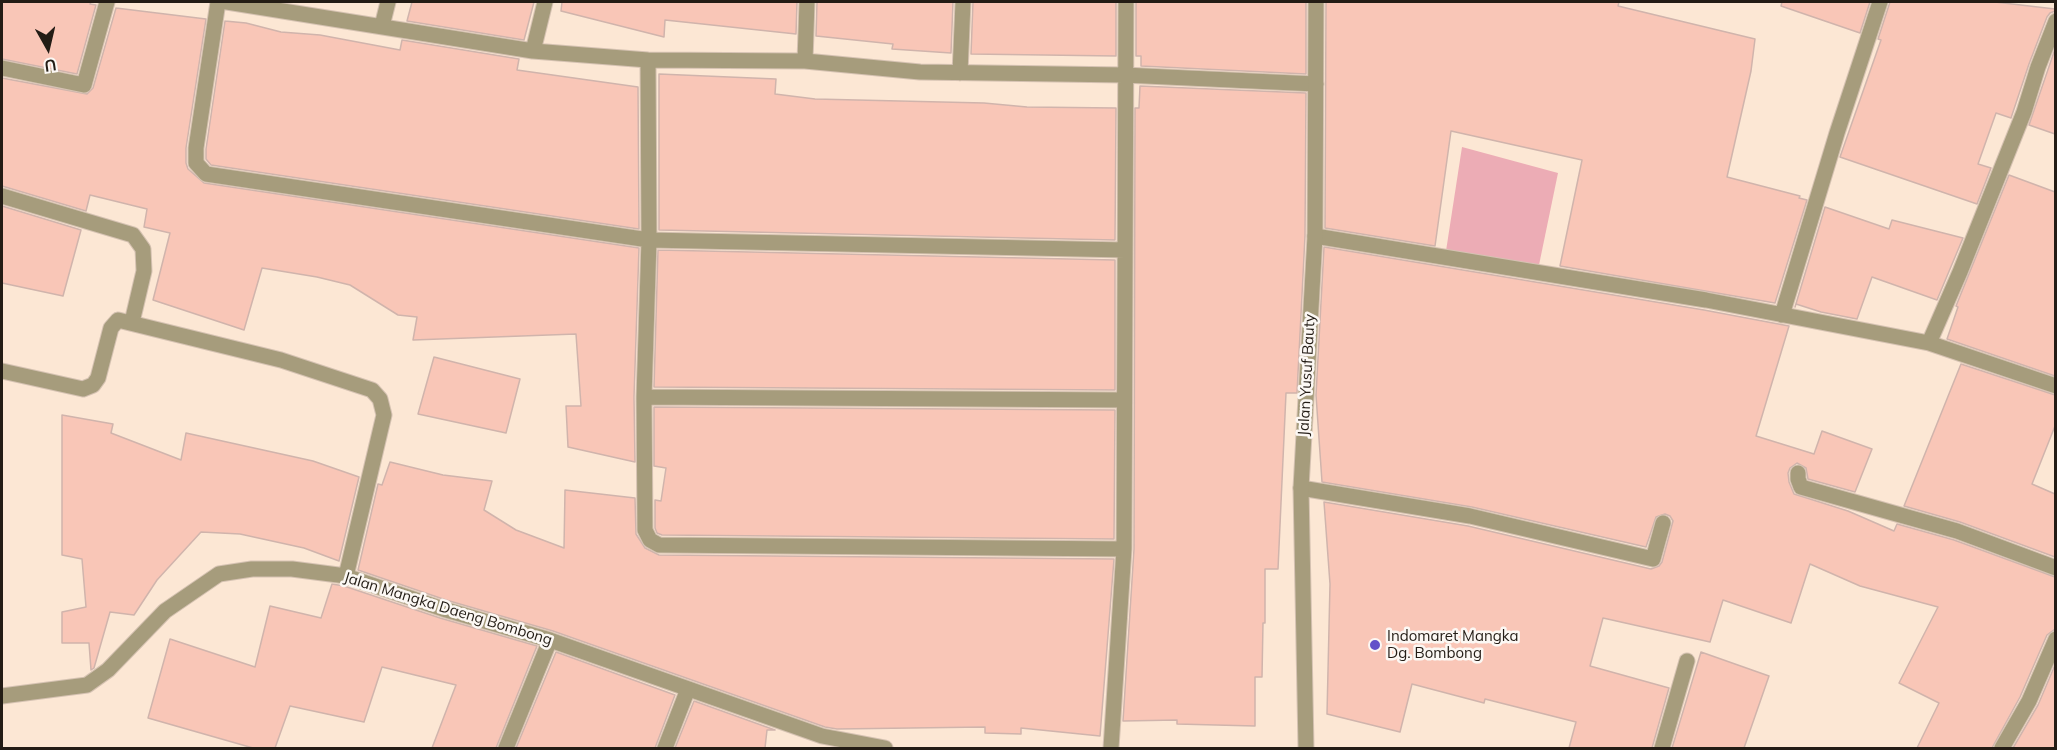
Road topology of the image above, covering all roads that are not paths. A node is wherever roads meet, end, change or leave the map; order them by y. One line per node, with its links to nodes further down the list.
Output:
1 (107, 2): 16 (street)
2 (218, 2): 22 (street)
3 (227, 2): 12 (street)
4 (388, 2): 12 (street)
5 (545, 2): 13 (street)
6 (807, 2): 15 (street)
7 (963, 2): 17 (street)
8 (1126, 2): 18 (street)
9 (1316, 2): 19 (street, Jalan Yusuf Bauty)
10 (1880, 2): 24 (street)
11 (2055, 21): 26 (street)
12 (382, 26): 13 (street)
13 (533, 51): 14 (street)
14 (648, 60): 15 (street); 22 (street)
15 (805, 61): 17 (street)
16 (2, 68)
17 (960, 73): 18 (street)
18 (1124, 75): 19 (street); 23 (street)
19 (1316, 84): 21 (street, Jalan Yusuf Bauty)
20 (2, 196): 25 (street)
21 (1315, 236): 24 (street); 32 (street, Jalan Yusuf Bauty)
22 (649, 240): 23 (street); 29 (street)
23 (1125, 250): 30 (street)
24 (1782, 315): 26 (street)
25 (132, 322): 27 (street); 36 (street)
26 (1929, 343): 28 (street)
27 (2, 371)
28 (2055, 386)
29 (645, 396): 30 (street); 34 (street)
30 (1124, 400): 34 (street)
31 (1798, 472): 35 (street)
32 (1300, 488): 33 (street); 47 (street, Jalan Yusuf Bauty)
33 (1663, 523)
34 (1124, 549): 46 (street)
35 (2055, 568)
36 (346, 576): 38 (street, Jalan Mangka Daeng Bombong); 41 (street, Jalan Mangka Daeng Bombong)
37 (2055, 639): 49 (street)
38 (550, 640): 40 (street, Jalan Mangka Daeng Bombong); 43 (street)
39 (1687, 661): 48 (street)
40 (688, 689): 42 (street, Jalan Mangka Daeng Bombong); 44 (street)
41 (2, 696)
42 (820, 742): 45 (street, Jalan Mangka Daeng Bombong)
43 (506, 748)
44 (665, 748)
45 (885, 748)
46 (1111, 748)
47 (1306, 748)
48 (1662, 748)
49 (2002, 748)

